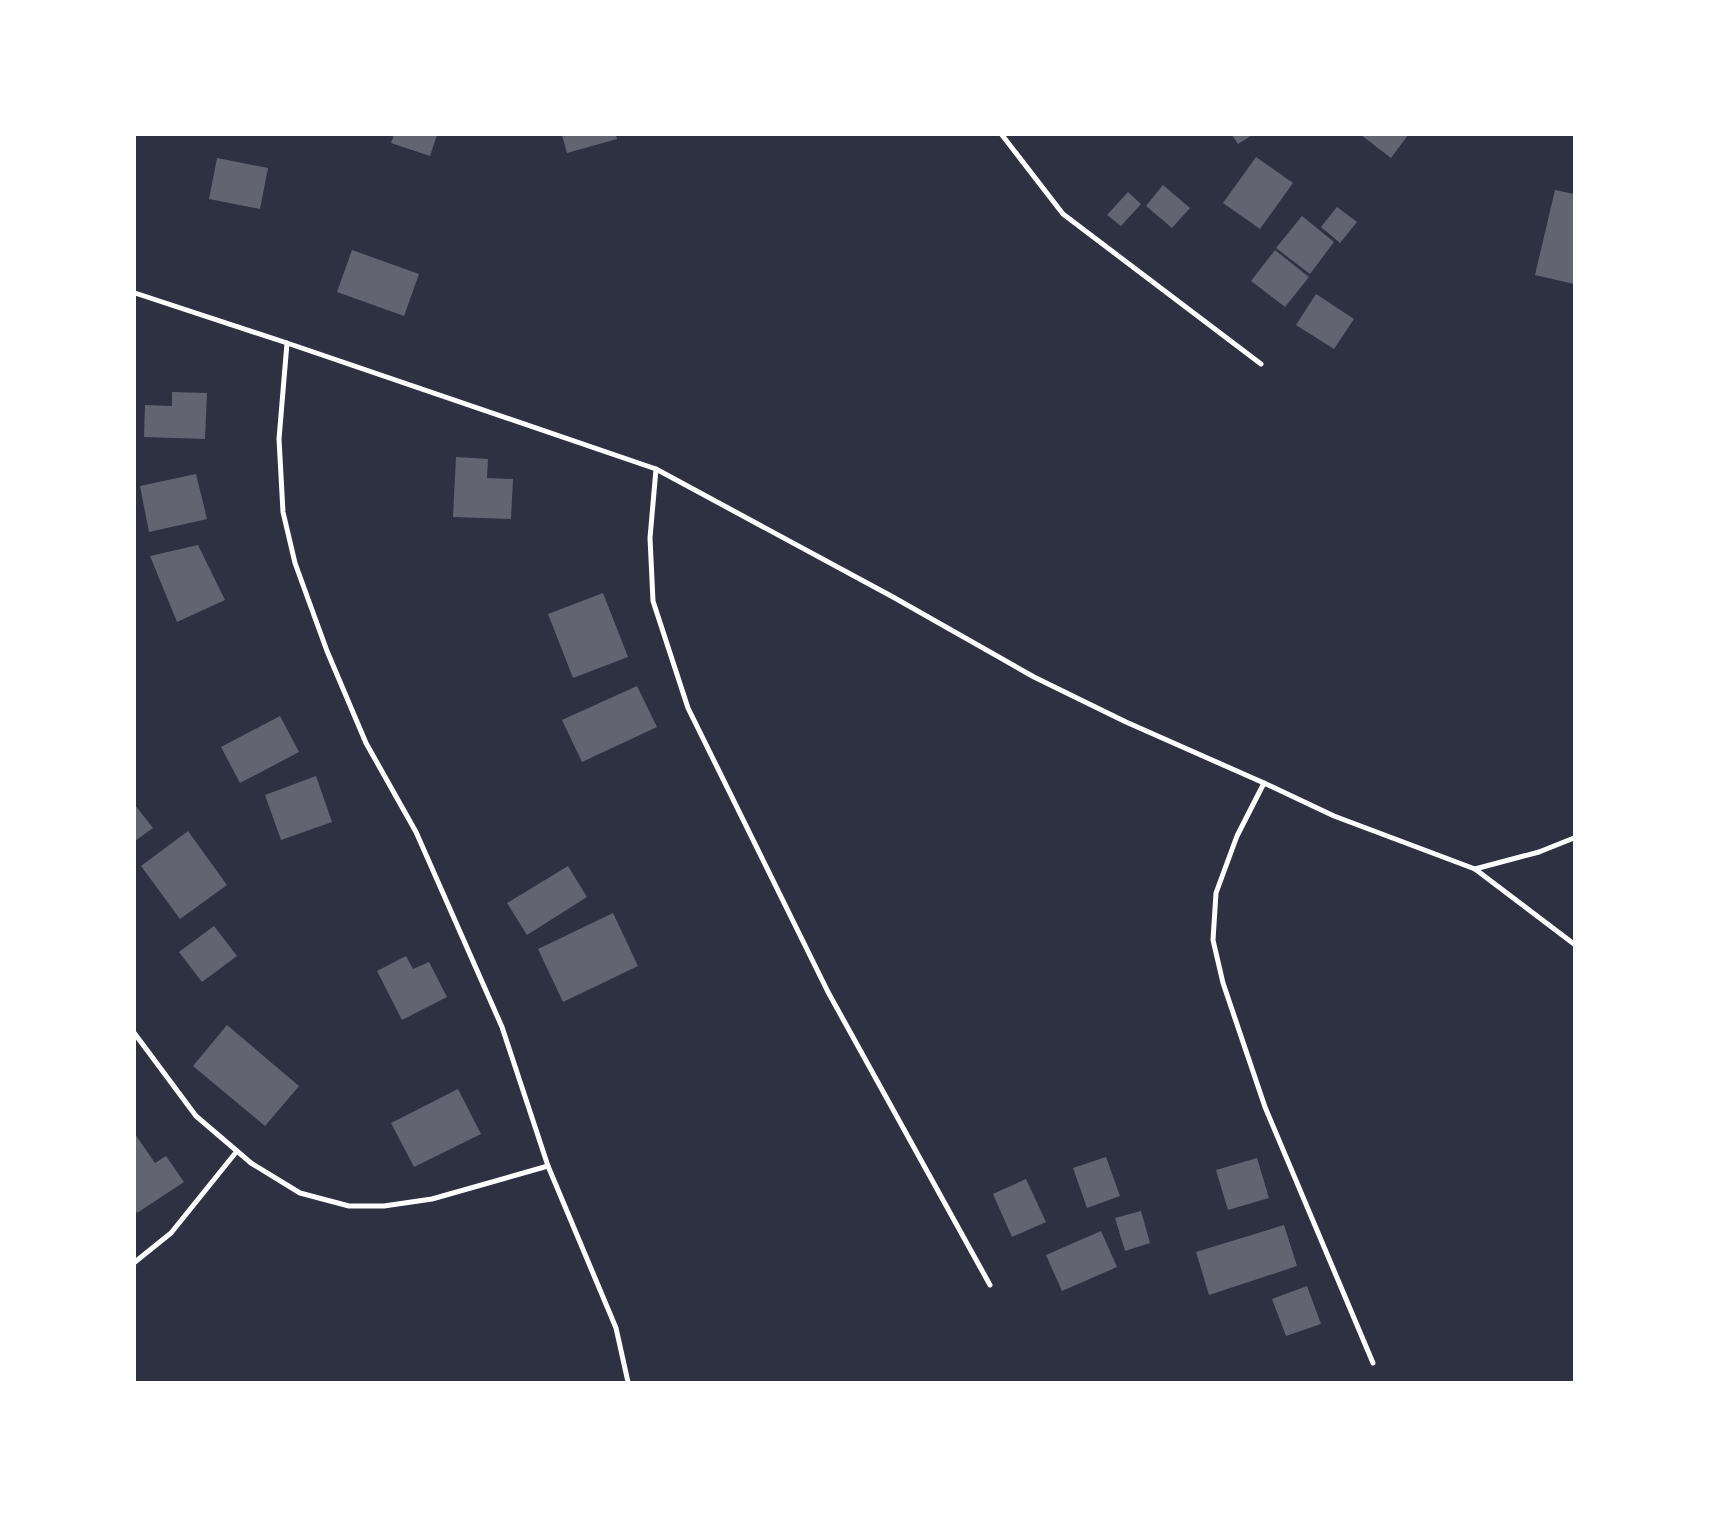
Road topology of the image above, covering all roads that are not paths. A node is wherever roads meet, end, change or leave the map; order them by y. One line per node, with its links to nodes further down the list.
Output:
1 (1002, 135): 4 (street)
2 (135, 293): 3 (street)
3 (287, 343): 5 (street); 12 (street)
4 (1261, 364)
5 (656, 469): 6 (street); 14 (street)
6 (1264, 783): 8 (street); 15 (street)
7 (1574, 838): 8 (street)
8 (1475, 869): 9 (street)
9 (1574, 944)
10 (135, 1034): 11 (street)
11 (237, 1151): 12 (street); 13 (street)
12 (548, 1166): 16 (street)
13 (135, 1262)
14 (990, 1285)
15 (1373, 1363)
16 (628, 1382)

